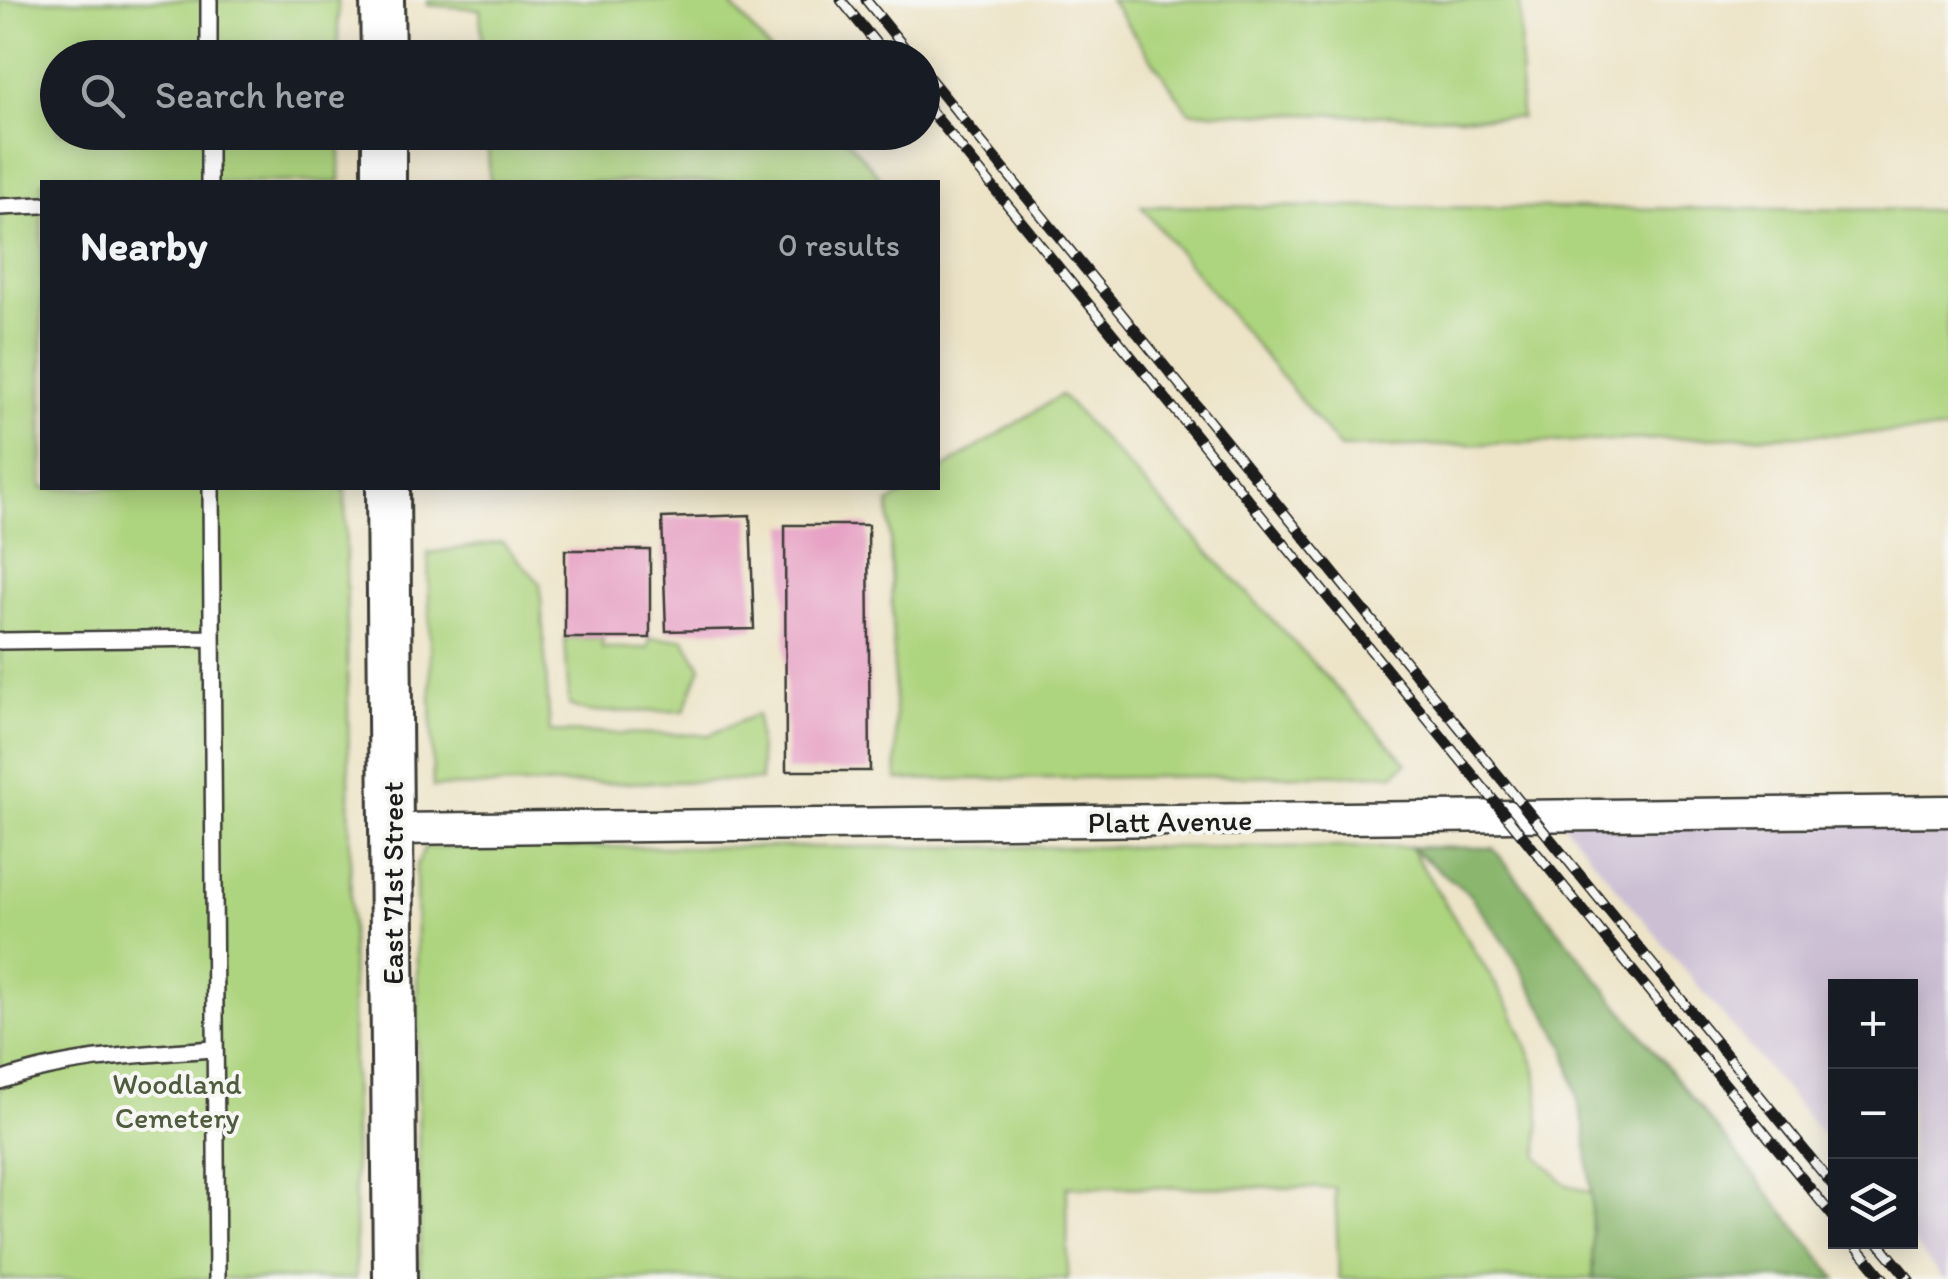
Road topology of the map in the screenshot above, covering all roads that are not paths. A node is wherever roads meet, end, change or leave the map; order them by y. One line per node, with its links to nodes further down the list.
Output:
1 (209, 0): 3 (lane)
2 (382, 0): 4 (street)
3 (209, 40)
4 (383, 40)
5 (209, 150): 7 (lane)
6 (384, 150): 8 (street)
7 (209, 180)
8 (384, 180)
9 (40, 205): 10 (lane)
10 (0, 207)
11 (210, 490): 13 (lane)
12 (388, 490): 16 (street, East 71st Street)
13 (211, 638): 14 (lane); 17 (lane)
14 (0, 641)
15 (1948, 811): 16 (street, Platt Avenue)
16 (392, 829): 20 (street, East 71st Street)
17 (214, 1049): 18 (lane); 19 (lane)
18 (0, 1081)
19 (217, 1279)
20 (395, 1279)

